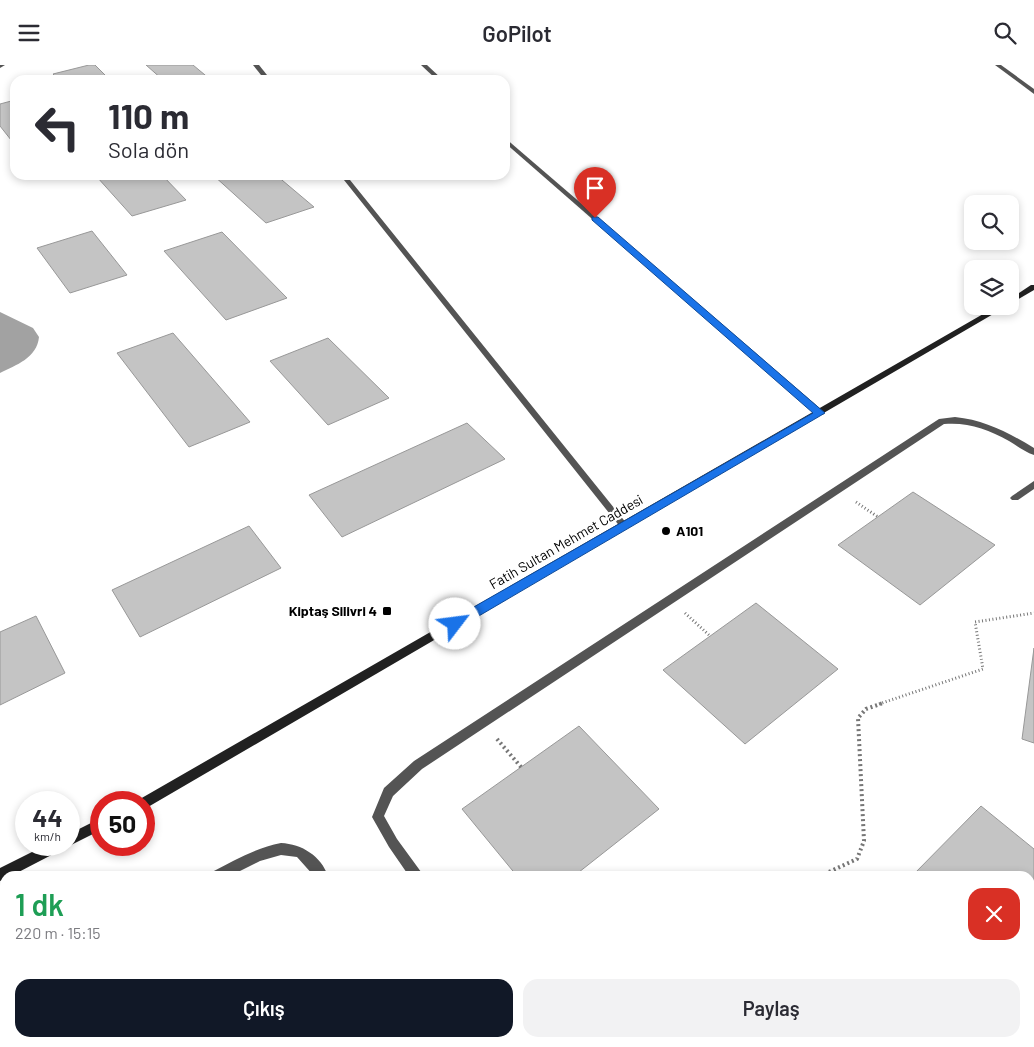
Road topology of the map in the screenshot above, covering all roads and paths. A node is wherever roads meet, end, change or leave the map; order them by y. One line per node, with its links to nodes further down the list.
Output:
1 (256, 65): 4 (street)
2 (424, 65): 5 (street)
3 (998, 65): 6 (street)
4 (264, 75)
5 (435, 75)
6 (1034, 93)
7 (510, 144): 12 (street)
8 (347, 180): 16 (street)
9 (1034, 287): 10 (main road)
10 (1019, 296)
11 (988, 315): 12 (main road, Fatih Sultan Mehmet Caddesi)
12 (820, 413): 16 (main road, Fatih Sultan Mehmet Caddesi)
13 (1034, 453): 17 (street)
14 (1034, 484): 15 (street)
15 (1015, 498)
16 (624, 527): 22 (main road, Fatih Sultan Mehmet Caddesi)
17 (670, 599): 19 (path); 20 (street)
18 (1034, 613): 28 (path)
19 (710, 636)
20 (483, 722): 21 (path); 27 (street)
21 (521, 767)
22 (155, 797)
23 (37, 856): 24 (main road)
24 (8, 871)
25 (226, 871): 26 (street)
26 (319, 871)
27 (413, 871)
28 (831, 871)

